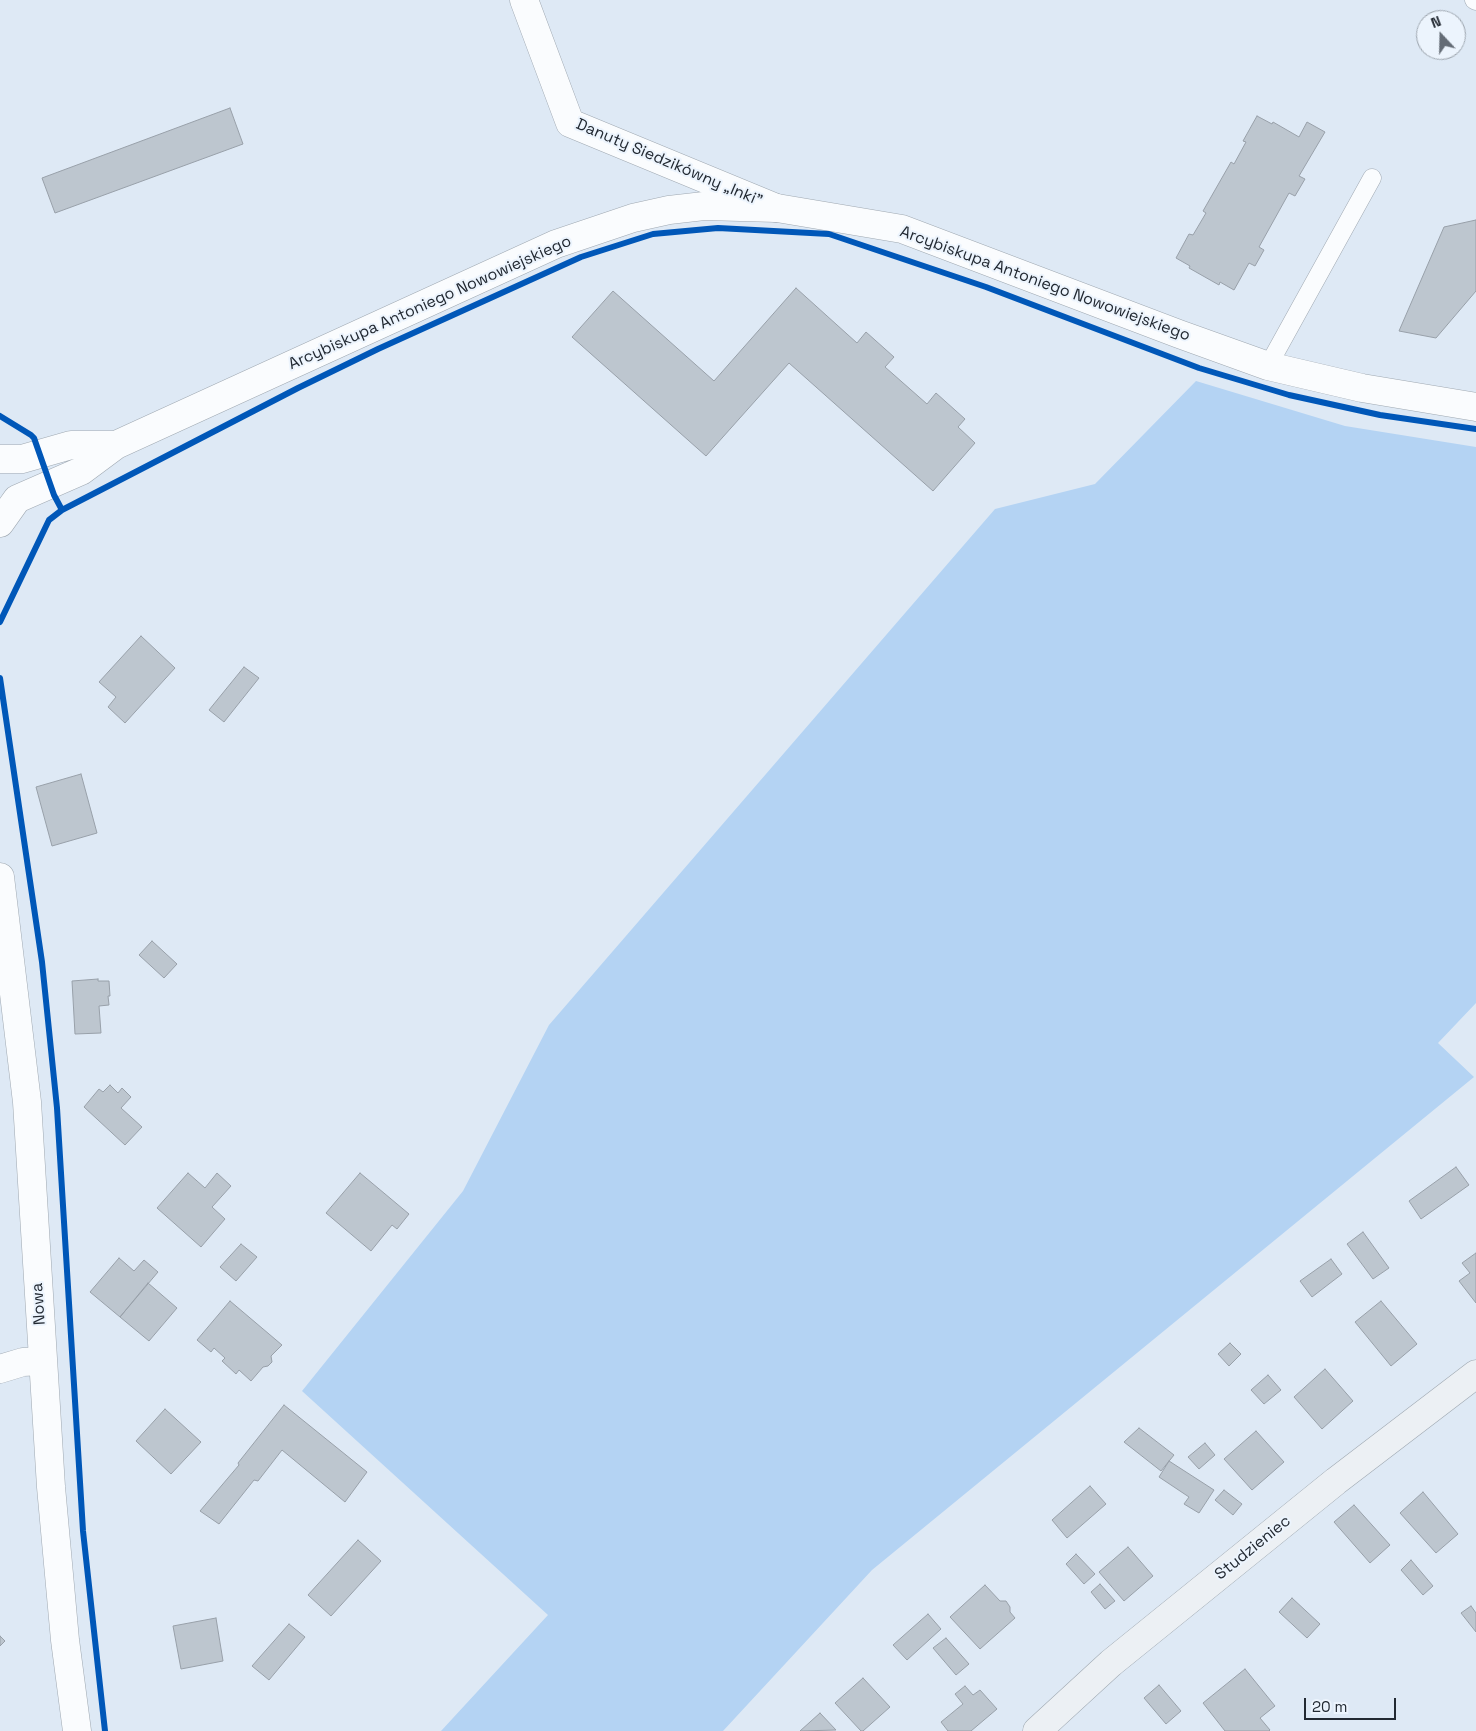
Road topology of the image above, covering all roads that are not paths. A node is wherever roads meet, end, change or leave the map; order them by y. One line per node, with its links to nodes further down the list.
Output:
1 (524, 0): 3 (street, Danuty Siedzikówny „Inki”)
2 (1372, 178): 4 (lane)
3 (778, 208): 4 (street, Arcybiskupa Antoniego Nowowiejskiego); 6 (street, Arcybiskupa Antoniego Nowowiejskiego)
4 (1268, 366): 5 (street, Arcybiskupa Antoniego Nowowiejskiego)
5 (1476, 407)
6 (116, 445): 7 (street, Arcybiskupa Antoniego Nowowiejskiego); 8 (street, Arcybiskupa Antoniego Nowowiejskiego)
7 (0, 459)
8 (0, 523)
9 (0, 877): 10 (street, Nowa)
10 (42, 1361): 11 (street); 13 (street, Nowa)
11 (0, 1369)
12 (1476, 1374): 14 (main road, Studzieniec)
13 (77, 1731)
14 (1037, 1731)

